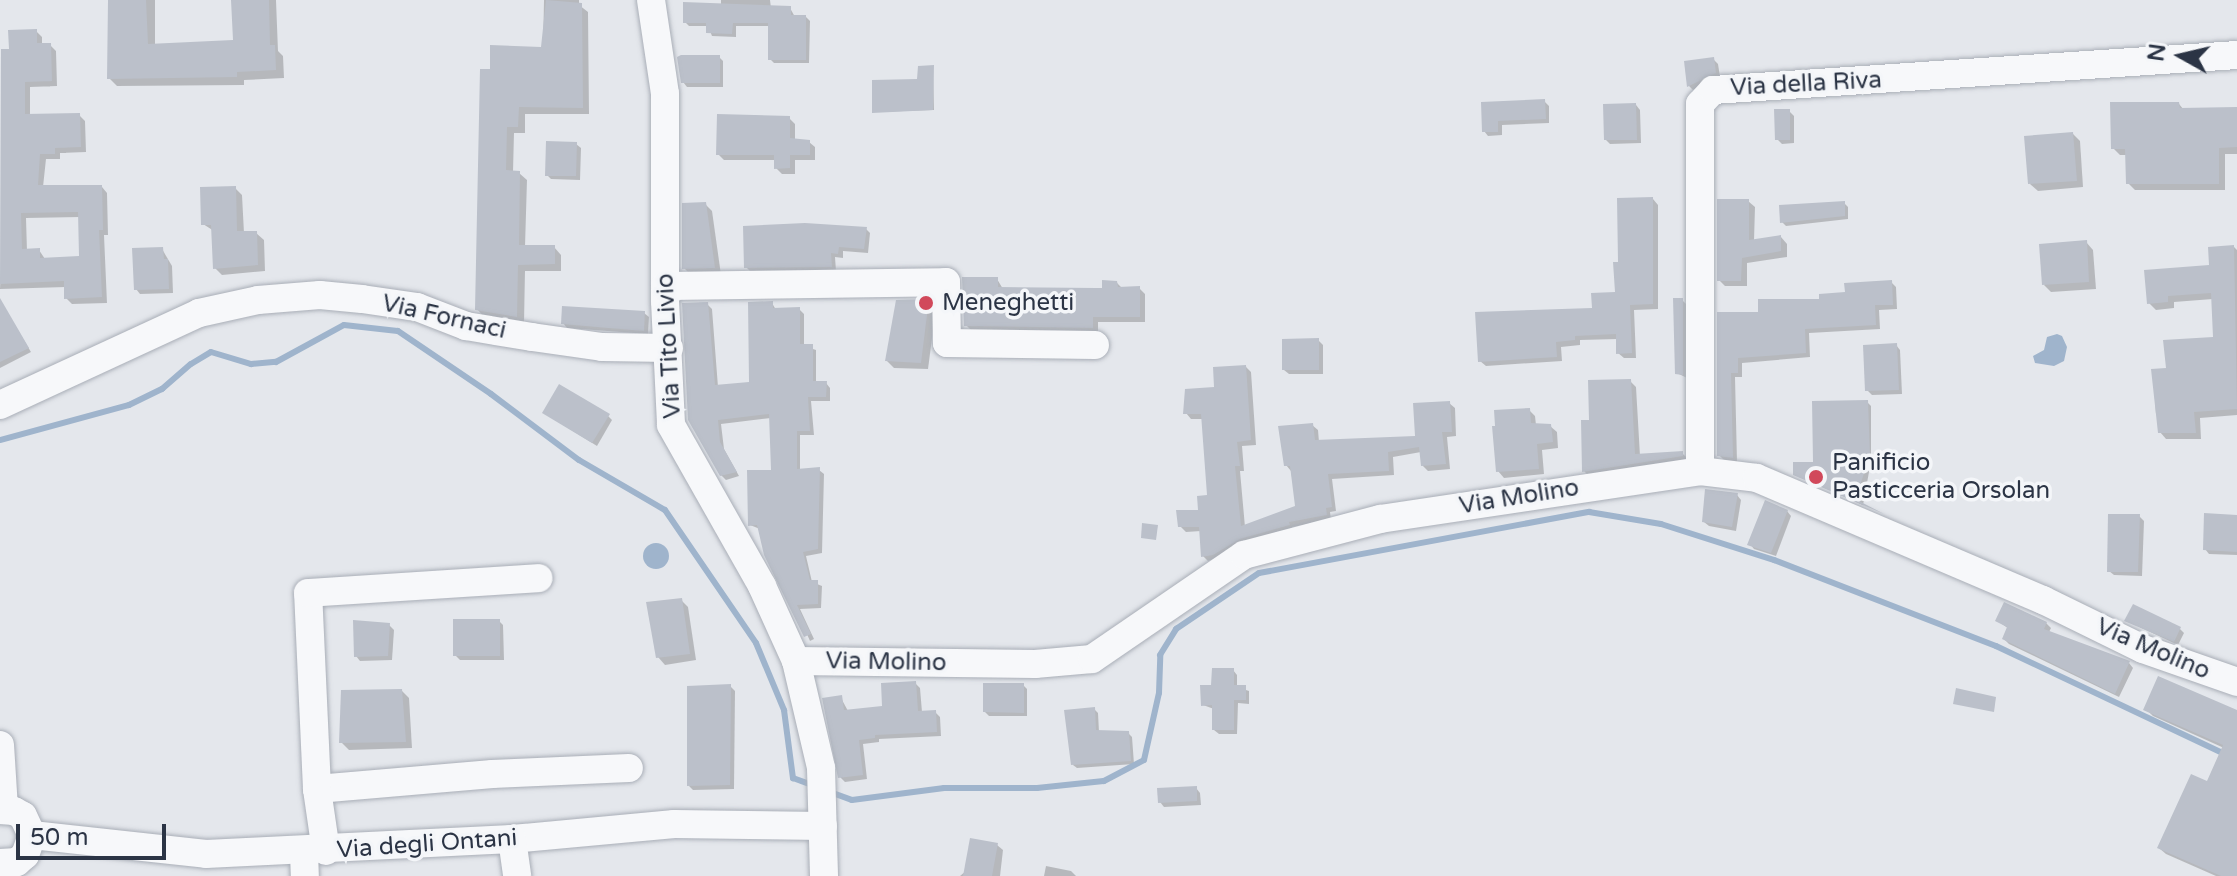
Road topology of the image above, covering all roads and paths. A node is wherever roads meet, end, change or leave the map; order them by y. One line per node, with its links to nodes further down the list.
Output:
1 (651, 0): 3 (street, Via Tito Livio)
2 (2237, 55): 7 (street, Via della Riva)
3 (665, 286): 4 (street); 5 (street, Via Tito Livio)
4 (1095, 345)
5 (669, 348): 6 (street, Via Fornaci); 9 (street, Via Tito Livio)
6 (0, 405)
7 (1700, 471): 9 (street, Via Molino); 10 (street, Via Molino)
8 (539, 578): 13 (street)
9 (796, 661): 15 (street, Via Tito Livio)
10 (2237, 682)
11 (0, 745): 14 (street)
12 (629, 768): 13 (street)
13 (317, 789): 18 (street)
14 (2, 810): 16 (street)
15 (822, 814): 17 (street, Via degli Ontani); 21 (street, Via Tito Livio)
16 (32, 835): 18 (street, Via degli Ontani); 19 (street)
17 (512, 839): 18 (street, Via degli Ontani); 20 (street)
18 (312, 859)
19 (4, 868)
20 (517, 876)
21 (824, 876)

